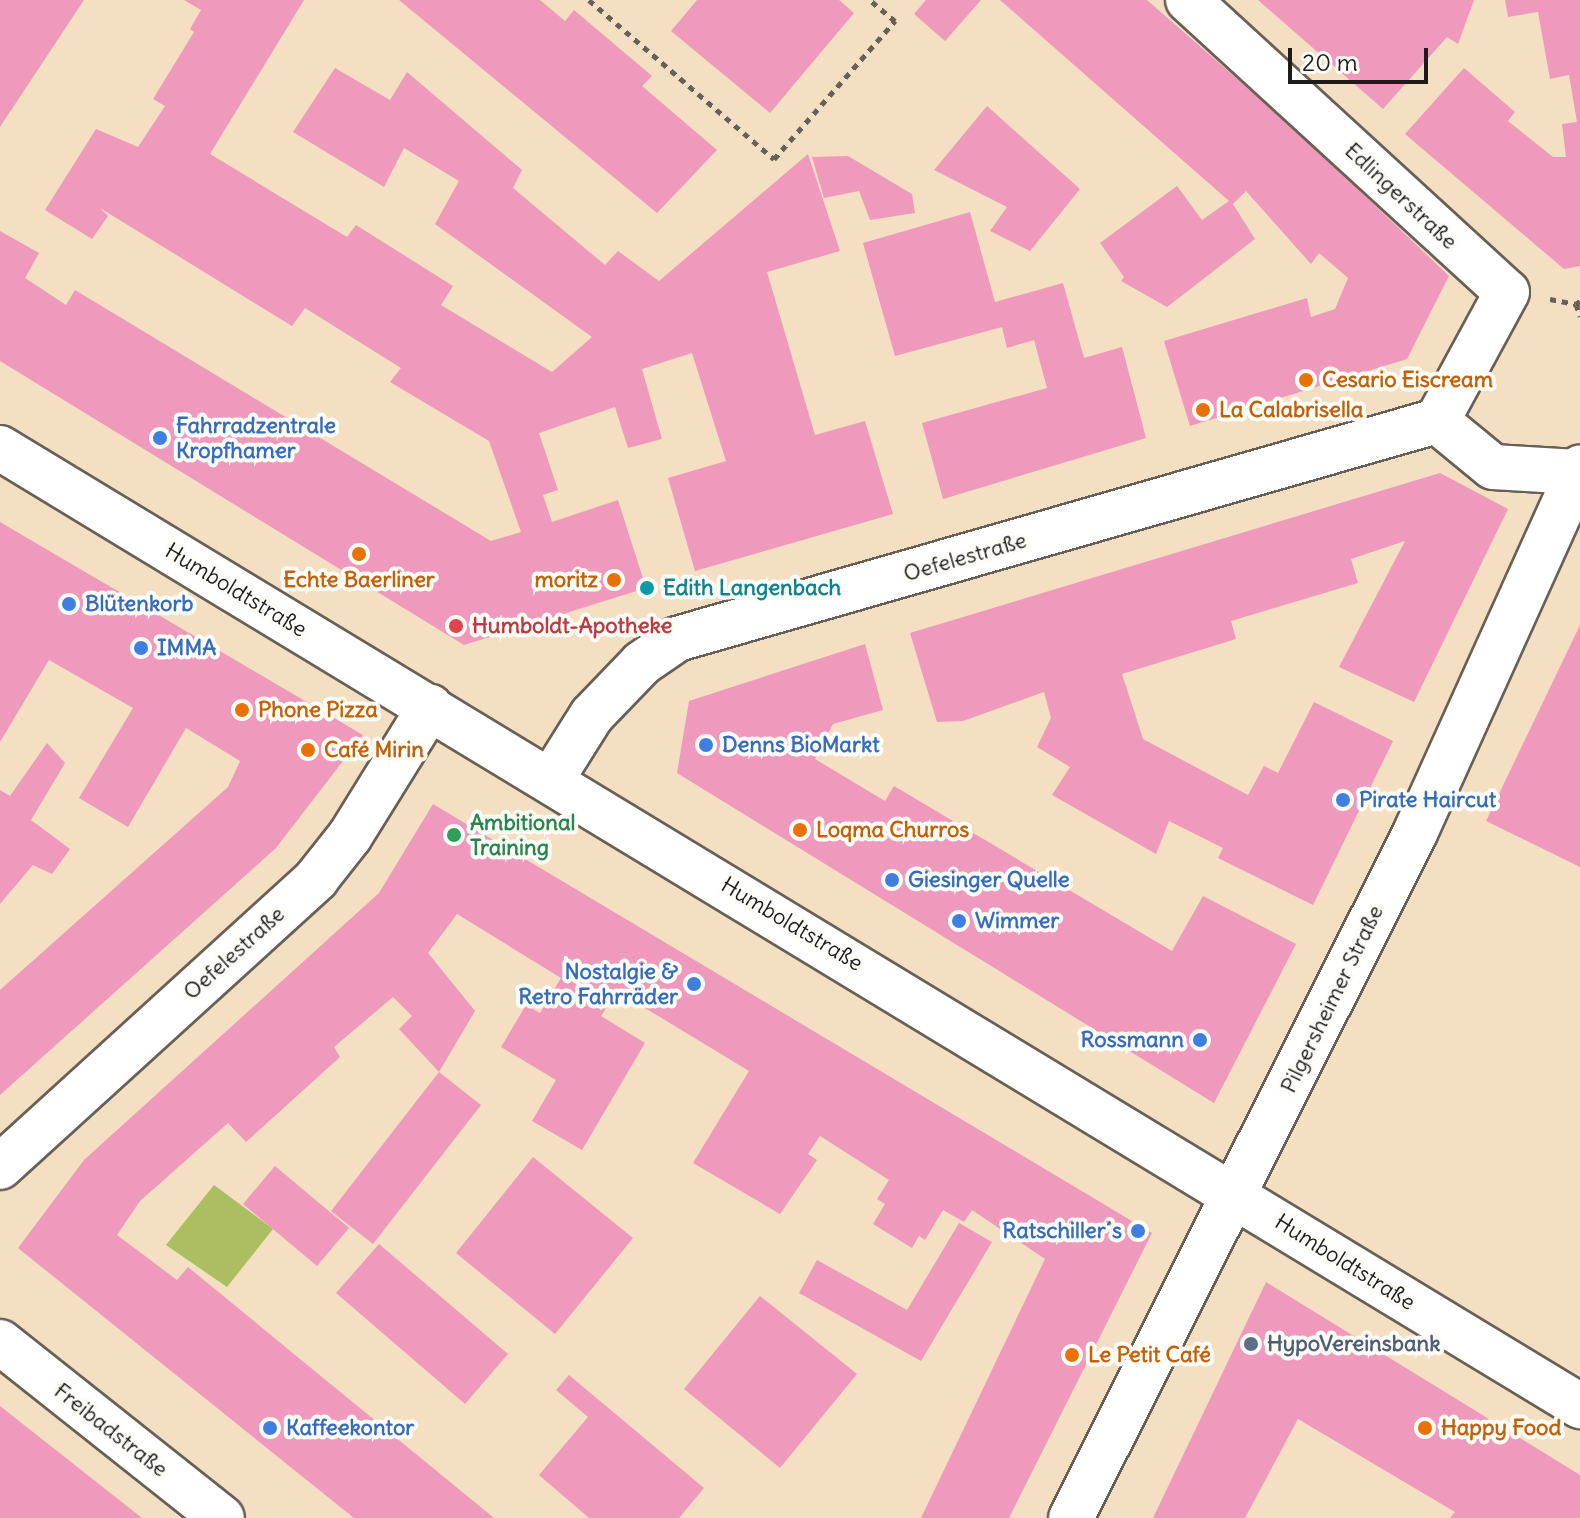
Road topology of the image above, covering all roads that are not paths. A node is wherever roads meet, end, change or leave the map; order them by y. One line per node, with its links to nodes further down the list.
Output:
1 (1188, 0): 2 (street, Edlingerstraße)
2 (1437, 421): 4 (street); 6 (street, Oefelestraße)
3 (0, 448): 5 (street, Humboldtstraße)
4 (1578, 469): 8 (street, Pilgersheimer Straße)
5 (430, 707): 6 (street, Humboldtstraße); 7 (street, Oefelestraße)
6 (551, 780): 8 (street, Humboldtstraße)
7 (0, 1167)
8 (1235, 1194): 10 (street, Humboldtstraße); 12 (street, Pilgersheimer Straße)
9 (0, 1342): 11 (street, Freibadstraße)
10 (1580, 1406)
11 (222, 1518)
12 (1071, 1518)

